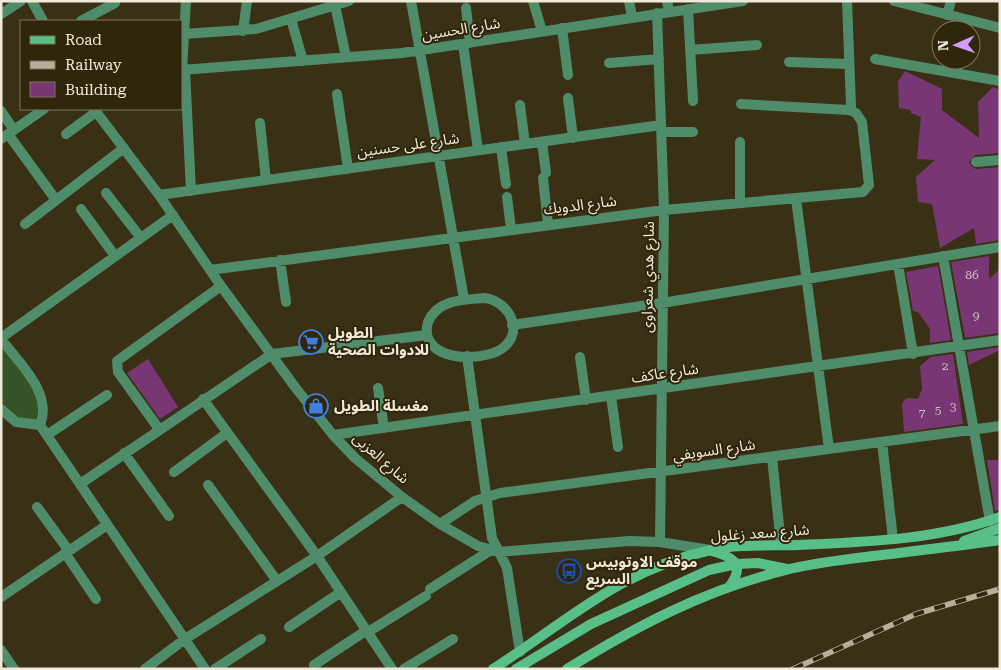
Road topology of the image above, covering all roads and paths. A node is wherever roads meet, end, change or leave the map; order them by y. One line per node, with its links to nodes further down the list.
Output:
1 (21, 1): 21 (street)
2 (32, 1): 25 (street)
3 (186, 1): 31 (street)
4 (247, 1): 29 (street)
5 (347, 1): 16 (street)
6 (411, 1): 34 (street)
7 (533, 1): 30 (street)
8 (629, 1): 23 (street)
9 (743, 1): 19 (street, شارع الحسين)
10 (847, 1): 42 (street)
11 (894, 1): 14 (street)
12 (952, 1): 22 (street)
13 (115, 3): 26 (street)
14 (920, 4): 22 (street)
15 (318, 6): 16 (street); 24 (street)
16 (335, 6): 36 (street)
17 (668, 6): 19 (street, شارع الحسين); 20 (street, شارع الحسين)
18 (466, 8): 32 (street)
19 (688, 8): 35 (street)
20 (657, 13): 23 (street, شارع الحسين); 37 (street, شارع هدي شعراوى)
21 (1, 14)
22 (947, 15): 28 (street)
23 (632, 16): 27 (street, شارع الحسين)
24 (291, 19): 29 (street); 39 (street)
25 (42, 20)
26 (84, 20)
27 (562, 28): 30 (street, شارع الحسين); 44 (street)
28 (1000, 28)
29 (243, 31): 31 (street)
30 (542, 31): 32 (street, شارع الحسين)
31 (184, 34): 43 (street)
32 (466, 43): 34 (street, شارع الحسين); 66 (street)
33 (757, 45): 35 (street)
34 (421, 50): 36 (street, شارع الحسين); 67 (street)
35 (690, 50): 48 (street)
36 (346, 57): 39 (street, شارع الحسين)
37 (659, 59): 41 (street); 56 (street, شارع هدي شعراوى)
38 (875, 59): 45 (street)
39 (302, 61): 43 (street, شارع الحسين)
40 (789, 62): 42 (street)
41 (610, 63)
42 (849, 64): 53 (street)
43 (183, 70): 73 (street)
44 (568, 75)
45 (1000, 82)
46 (337, 94): 70 (street)
47 (568, 98): 60 (street)
48 (693, 101)
49 (741, 104): 53 (street)
50 (520, 105): 63 (street)
51 (43, 110): 58 (street)
52 (95, 110): 59 (street); 65 (street, شارع العزبى)
53 (849, 110): 77 (street, شارع الدويك)
54 (1, 111): 58 (street)
55 (260, 123): 71 (street)
56 (662, 129): 57 (street, شارع على حسنين); 60 (street, شارع على حسنين); 81 (street, شارع هدي شعراوى)
57 (693, 132)
58 (8, 134): 78 (street)
59 (66, 134)
60 (572, 138): 61 (street, شارع على حسنين)
61 (542, 142): 63 (street, شارع على حسنين); 84 (street)
62 (740, 142): 79 (street)
63 (525, 144): 64 (street, شارع على حسنين)
64 (501, 147): 66 (street, شارع على حسنين); 72 (street)
65 (124, 148): 75 (street, شارع العزبى); 78 (street)
66 (478, 150): 67 (street, شارع على حسنين)
67 (439, 156): 70 (street, شارع على حسنين); 86 (street)
68 (1000, 160): 69 (street)
69 (976, 162)
70 (348, 169): 71 (street, شارع على حسنين)
71 (266, 180): 73 (street, شارع على حسنين)
72 (506, 184)
73 (190, 191): 75 (street, شارع على حسنين)
74 (106, 193): 87 (street)
75 (160, 196): 82 (street, شارع العزبى)
76 (507, 197): 85 (street)
77 (796, 198): 79 (street, شارع الدويك); 94 (street)
78 (56, 200): 83 (street)
79 (740, 203): 81 (street, شارع الدويك)
80 (81, 209): 89 (street)
81 (664, 210): 84 (street, شارع الدويك); 98 (street, شارع هدي شعراوى)
82 (173, 215): 87 (street); 93 (street, شارع العزبى)
83 (25, 224)
84 (548, 224): 85 (street, شارع الدويك)
85 (511, 229): 86 (street, شارع الدويك)
86 (452, 236): 91 (street, شارع الدويك); 96 (street)
87 (141, 238): 89 (street)
88 (1000, 247): 90 (street)
89 (115, 256): 101 (street)
90 (943, 256): 92 (street); 103 (street)
91 (280, 260): 93 (street, شارع الدويك); 97 (street)
92 (898, 264): 94 (street); 105 (street)
93 (210, 270): 95 (street, شارع العزبى)
94 (806, 278): 98 (street); 108 (street)
95 (221, 286): 104 (street, شارع العزبى); 120 (street)
96 (464, 300): 99 (street); 100 (street)
97 (286, 302)
98 (662, 303): 99 (street); 110 (street, شارع هدي شعراوى)
99 (512, 325): 106 (street)
100 (427, 335): 104 (street); 106 (street)
101 (1, 338): 117 (street)
102 (1000, 340): 103 (street, شارع عاكف)
103 (959, 347): 105 (street, شارع عاكف); 121 (street)
104 (272, 354): 113 (street); 124 (street, شارع العزبى)
105 (913, 354): 108 (street, شارع عاكف)
106 (467, 356): 116 (street)
107 (580, 357): 114 (street)
108 (818, 367): 110 (street, شارع عاكف); 127 (street)
109 (378, 388): 119 (street)
110 (662, 389): 112 (street, شارع عاكف); 131 (street, شارع هدي شعراوى)
111 (107, 395): 123 (street)
112 (611, 396): 114 (street, شارع عاكف); 126 (street)
113 (203, 399): 120 (street); 122 (street)
114 (586, 400): 116 (street, شارع عاكف)
115 (1, 409): 117 (street)
116 (475, 415): 119 (street, شارع عاكف); 134 (street)
117 (40, 425): 123 (street)
118 (1000, 426): 121 (street, شارع السويفي)
119 (384, 428): 124 (street, شارع عاكف)
120 (159, 429): 128 (street)
121 (974, 430): 125 (street, شارع السويفي); 138 (street)
122 (227, 433): 130 (street); 150 (street)
123 (47, 435): 132 (street)
124 (333, 435): 135 (street, شارع العزبى)
125 (882, 442): 127 (street, شارع السويفي); 142 (street)
126 (618, 447)
127 (829, 449): 129 (street, شارع السويفي)
128 (124, 453): 132 (street); 137 (street)
129 (772, 457): 131 (street, شارع السويفي); 145 (street)
130 (174, 472)
131 (661, 472): 134 (street, شارع السويفي); 144 (street, شارع هدي شعراوى)
132 (80, 484): 140 (street)
133 (208, 485): 153 (street)
134 (486, 496): 139 (street, شارع السويفي); 148 (street)
135 (402, 497): 139 (street, شارع العزبى); 150 (street)
136 (37, 507): 149 (street)
137 (170, 516)
138 (995, 519): 142 (main road, شارع سعد زغلول)
139 (440, 524): 148 (street, شارع العزبى)
140 (107, 525): 149 (street); 161 (street)
141 (1000, 528): 146 (main road)
142 (893, 539): 145 (main road, شارع سعد زغلول)
143 (1000, 540): 146 (main road)
144 (660, 542): 147 (street, شارع العزبى); 148 (street, شارع العزبى)
145 (781, 545): 147 (main road, شارع سعد زغلول)
146 (949, 546): 152 (main road)
147 (710, 550): 151 (main road); 164 (main road, شارع سعد زغلول)
148 (495, 551): 159 (street); 164 (street)
149 (67, 552): 156 (street); 157 (street)
150 (317, 556): 153 (street); 155 (street)
151 (736, 564): 152 (main road); 154 (main road); 173 (main road)
152 (788, 569): 154 (main road)
153 (277, 581): 161 (street)
154 (729, 587): 174 (main road)
155 (341, 592): 158 (street); 159 (street)
156 (1, 597)
157 (96, 599)
158 (289, 627)
159 (367, 631): 165 (street); 170 (street)
160 (261, 638): 169 (street)
161 (185, 639): 167 (street); 168 (street)
162 (453, 639): 171 (street)
163 (1, 650): 166 (street)
164 (520, 652): 172 (main road, شارع سعد زغلول)
165 (314, 665)
166 (14, 669)
167 (145, 669)
168 (205, 669)
169 (216, 669)
170 (392, 669)
171 (404, 669)
172 (493, 669)
173 (516, 669)
174 (567, 669)

